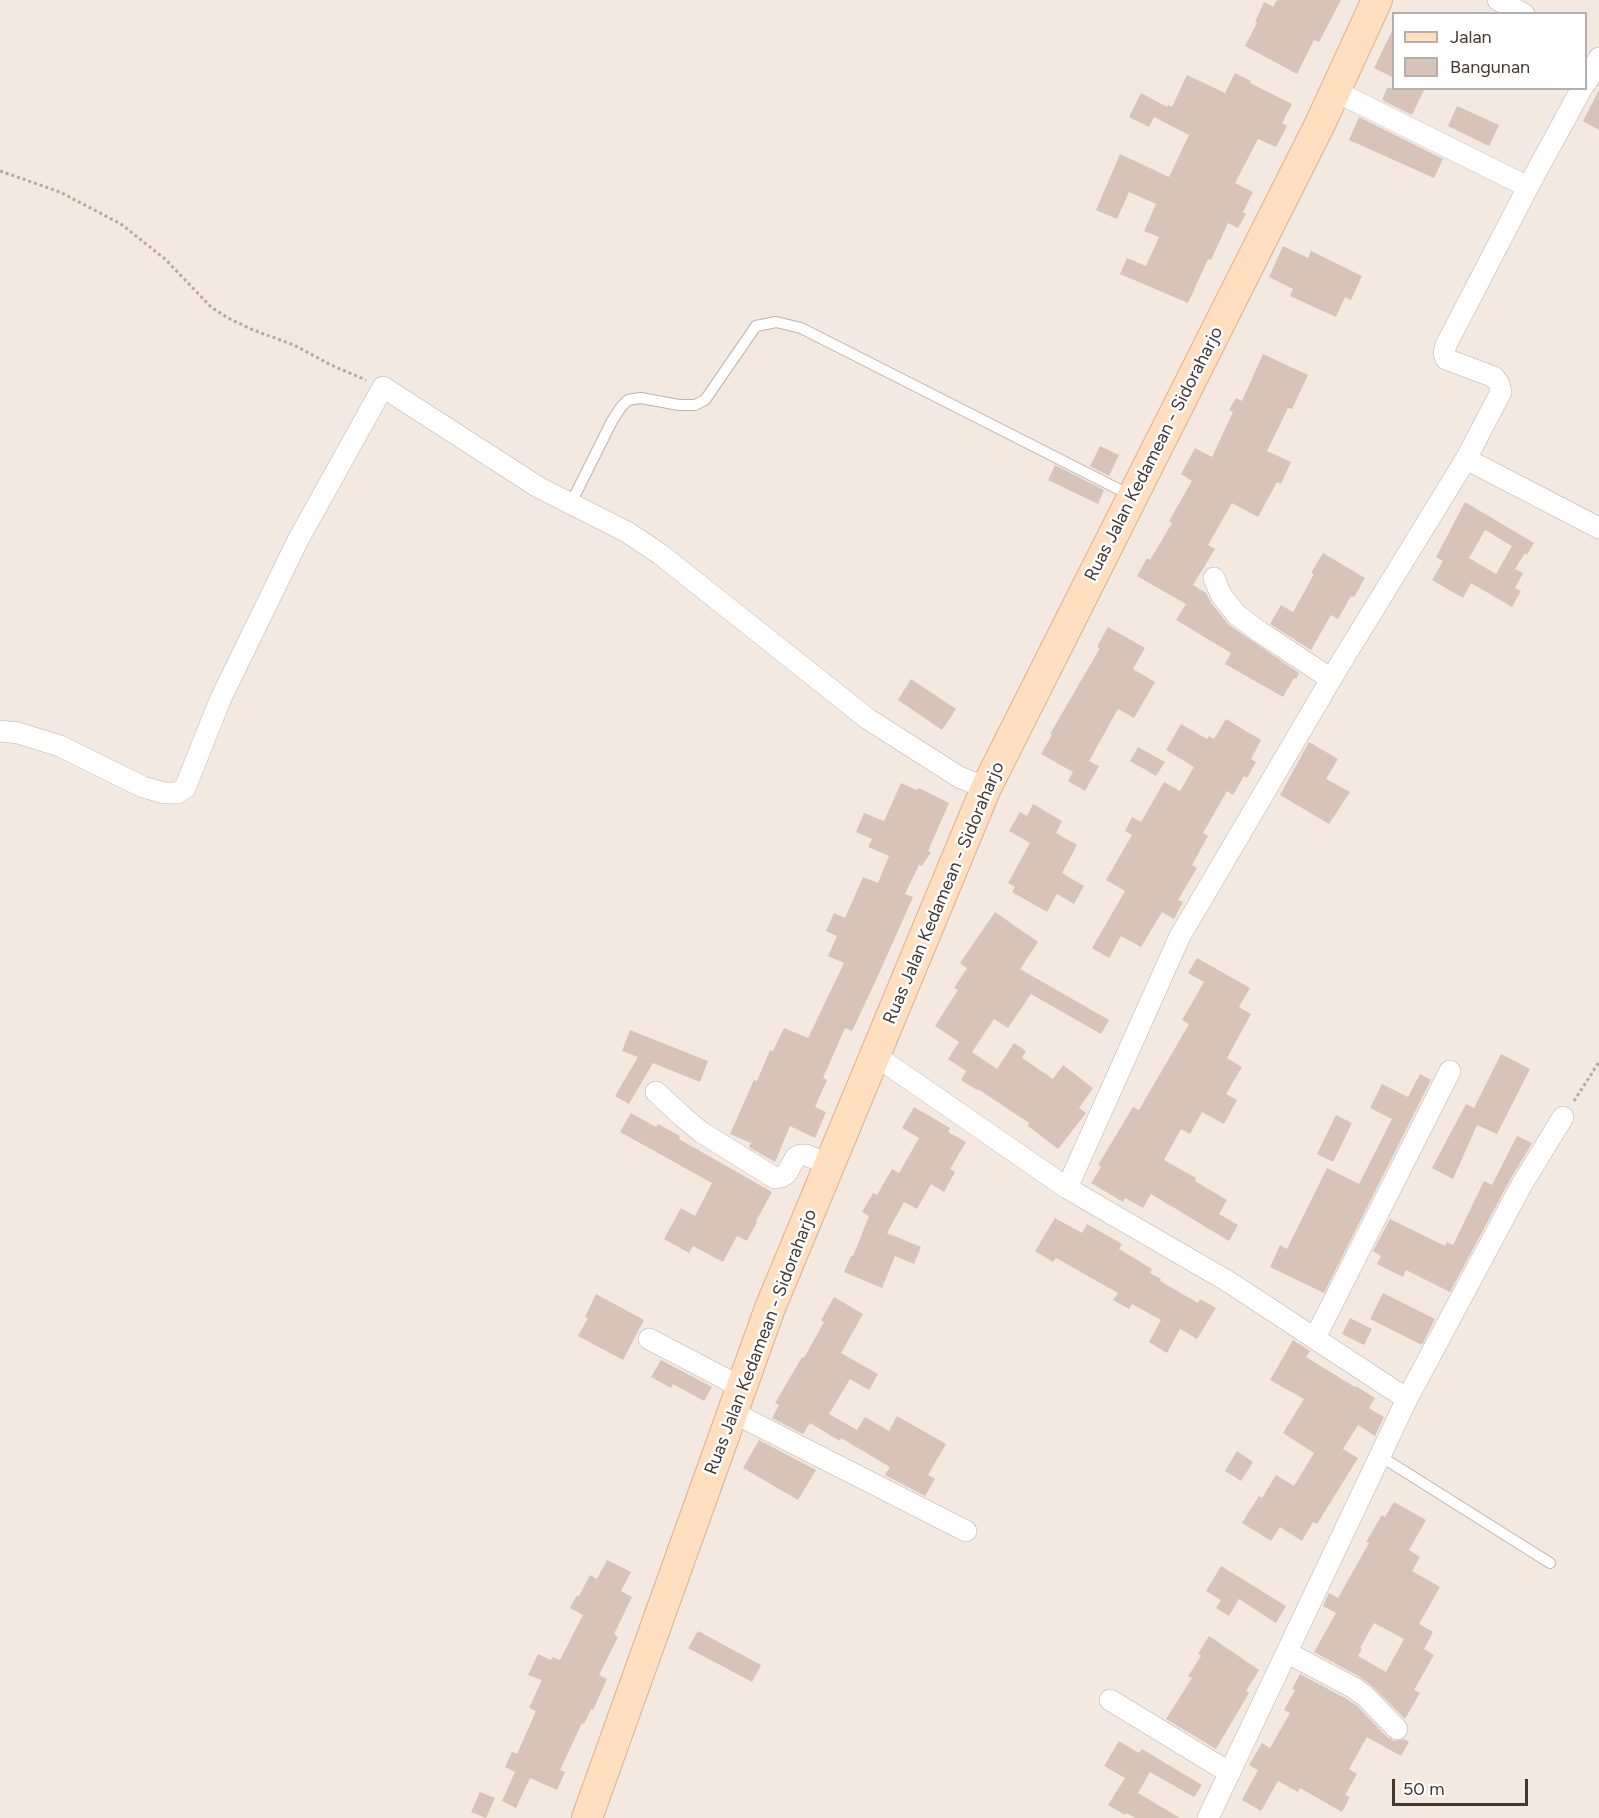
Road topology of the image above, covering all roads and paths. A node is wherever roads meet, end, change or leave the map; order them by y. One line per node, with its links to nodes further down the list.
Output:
1 (1377, 0): 7 (main road, Ruas Jalan Kedamean - Sidoraharjo)
2 (1498, 0): 3 (street)
3 (1520, 12)
4 (1587, 47): 5 (street)
5 (1595, 66)
6 (1581, 90): 9 (street)
7 (1335, 91): 9 (street); 12 (main road, Ruas Jalan Kedamean - Sidoraharjo)
8 (0, 171): 10 (path)
9 (1528, 187): 11 (street)
10 (383, 387): 13 (street); 17 (street)
11 (1466, 459): 14 (street); 16 (street)
12 (1132, 496): 13 (lane); 18 (main road, Ruas Jalan Kedamean - Sidoraharjo)
13 (571, 503): 18 (street)
14 (1599, 528)
15 (1214, 578): 16 (street)
16 (1331, 679): 25 (street)
17 (0, 731)
18 (986, 788): 19 (main road, Ruas Jalan Kedamean - Sidoraharjo)
19 (876, 1056): 24 (main road, Ruas Jalan Kedamean - Sidoraharjo); 25 (street)
20 (1599, 1062): 23 (path)
21 (1450, 1071): 26 (street)
22 (656, 1092): 24 (street)
23 (1563, 1117): 29 (street)
24 (830, 1165): 28 (main road, Ruas Jalan Kedamean - Sidoraharjo)
25 (1067, 1188): 26 (street)
26 (1315, 1338): 29 (street)
27 (649, 1339): 28 (street)
28 (737, 1399): 31 (street); 37 (main road, Ruas Jalan Kedamean - Sidoraharjo)
29 (1407, 1399): 30 (street)
30 (1380, 1456): 32 (lane); 33 (street)
31 (966, 1531)
32 (1550, 1563)
33 (1288, 1653): 35 (street); 36 (street)
34 (1110, 1700): 36 (street)
35 (1397, 1729)
36 (1230, 1773): 38 (street)
37 (587, 1818)
38 (1208, 1818)

